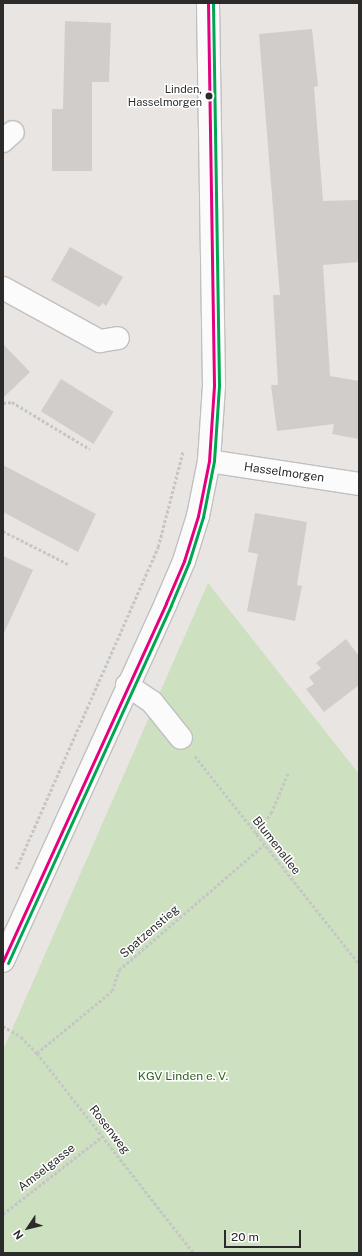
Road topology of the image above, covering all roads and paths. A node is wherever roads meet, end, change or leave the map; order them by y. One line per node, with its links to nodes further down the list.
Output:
1 (208, 3): 7 (street)
2 (3, 288): 3 (street)
3 (118, 338)
4 (3, 403): 6 (path)
5 (184, 447): 16 (path)
6 (90, 449)
7 (209, 462): 8 (street, Hasselmorgen); 11 (street)
8 (359, 484)
9 (3, 531): 10 (path)
10 (68, 564)
11 (127, 685): 12 (street); 17 (street)
12 (181, 738): 14 (path, Blumenallee)
13 (288, 773): 14 (path)
14 (256, 835): 15 (path, Blumenallee)
15 (264, 845): 18 (path, Blumenallee); 20 (path, Spatzenstieg)
16 (13, 876)
17 (3, 961)
18 (359, 964)
19 (3, 1026): 20 (path, Rosenweg)
20 (37, 1053): 21 (path, Rosenweg)
21 (103, 1136): 22 (path, Amselgasse); 23 (path, Rosenweg)
22 (3, 1214)
23 (194, 1253)

